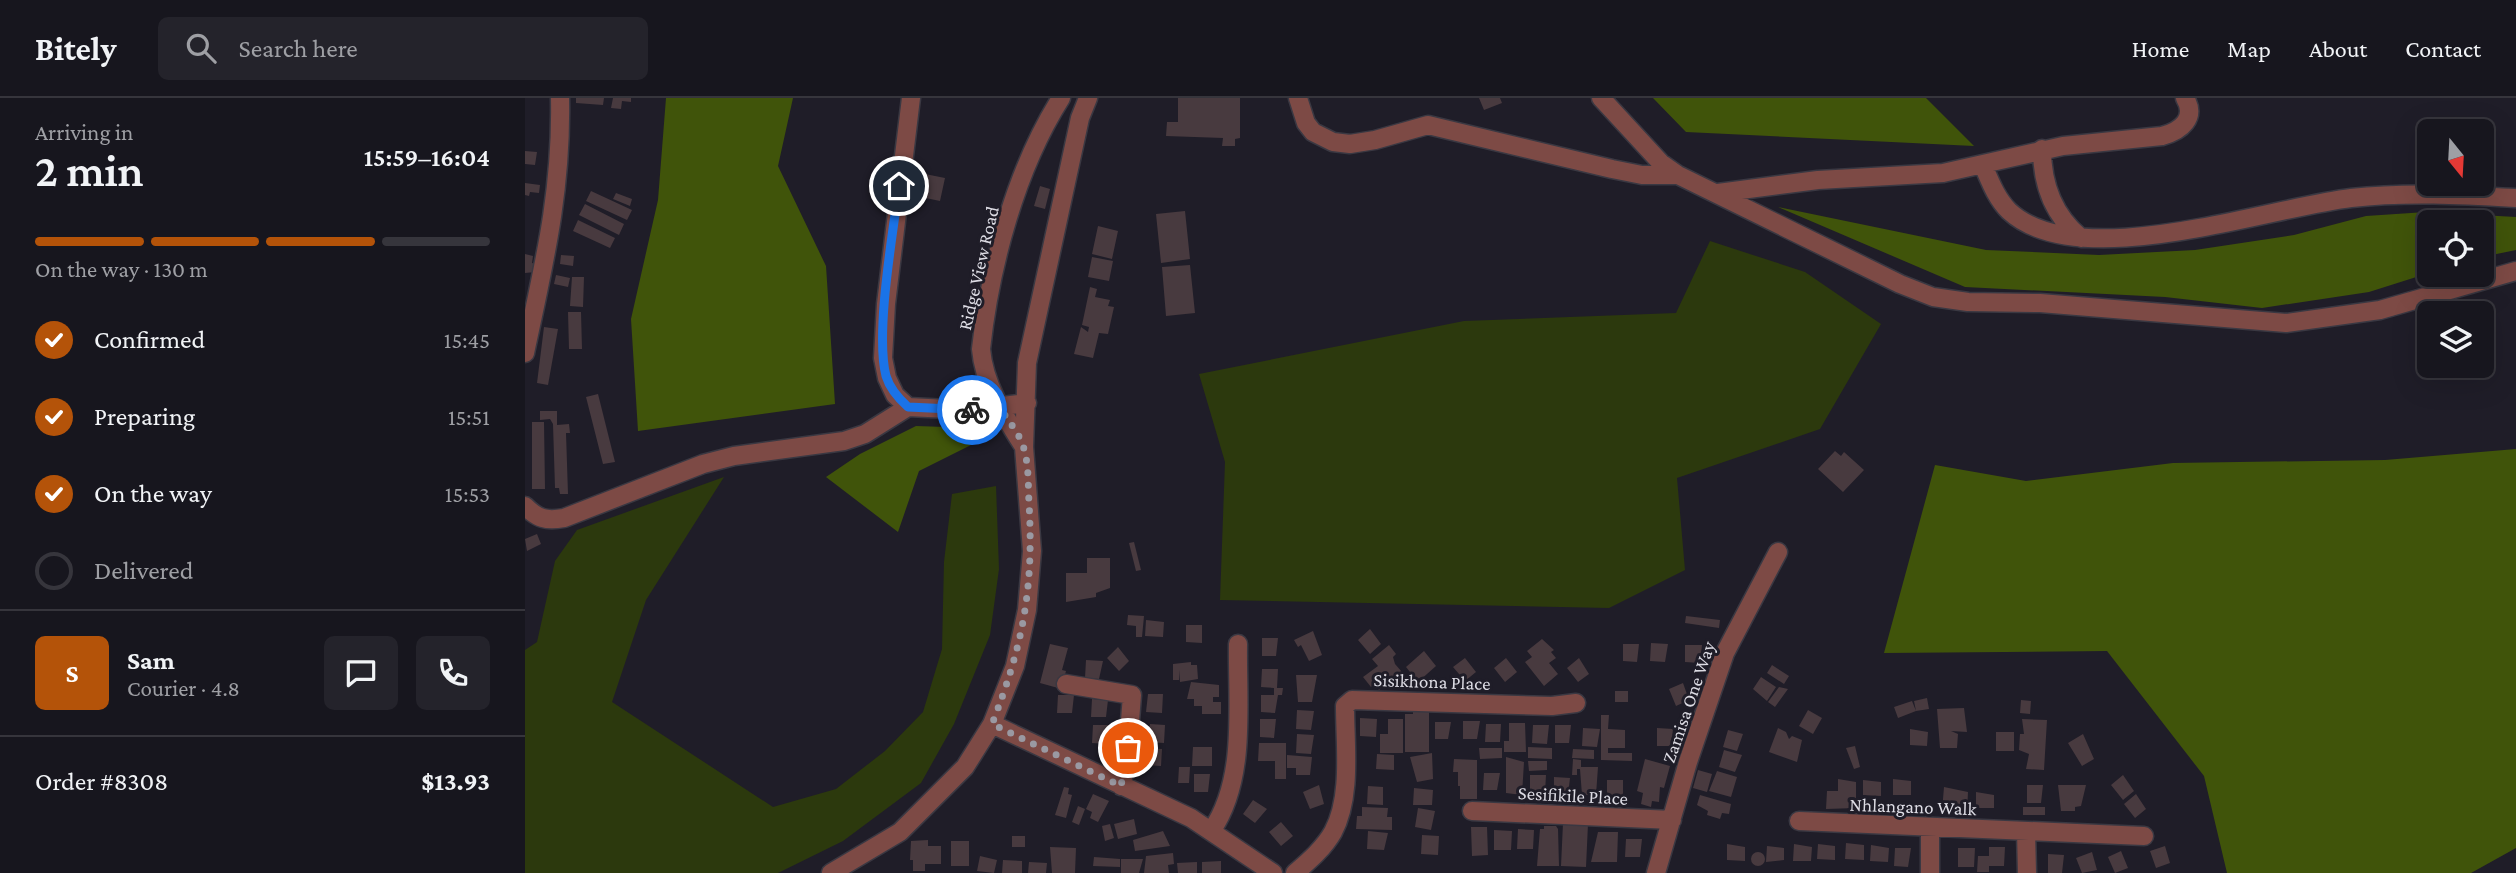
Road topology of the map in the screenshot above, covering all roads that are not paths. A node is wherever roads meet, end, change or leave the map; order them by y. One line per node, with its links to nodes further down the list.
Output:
1 (560, 98): 15 (street)
2 (911, 98): 17 (street)
3 (1061, 98): 18 (street, Ridge View Road)
4 (1088, 98): 16 (street, Ridge View Road)
5 (1298, 98): 10 (street)
6 (1601, 98): 10 (street)
7 (2185, 98): 8 (street)
8 (2042, 149): 9 (street); 13 (street)
9 (1983, 165): 11 (street); 13 (street)
10 (1678, 175): 11 (street)
11 (1717, 193): 14 (street)
12 (2516, 198): 13 (street)
13 (2081, 237)
14 (2516, 271)
15 (525, 353)
16 (1027, 403): 18 (street); 19 (street, Ridge View Road)
17 (908, 407): 18 (street); 20 (street)
18 (1000, 407): 19 (street, Ridge View Road)
19 (1024, 447): 25 (street, Ridge View Road)
20 (525, 506)
21 (1778, 552): 28 (street, Zamisa One Way)
22 (1238, 644): 31 (street)
23 (1066, 684): 26 (street)
24 (1576, 703): 36 (street, Sisikhona Place)
25 (992, 724): 26 (street); 34 (street, Ridge View Road)
26 (1121, 786): 31 (street)
27 (1472, 811): 28 (street, Sesifikile Place)
28 (1672, 820): 37 (street, Zamisa One Way)
29 (1799, 821): 30 (street, Nhlangano Walk)
30 (1930, 827): 32 (street, Nhlangano Walk); 38 (street)
31 (1212, 830): 35 (street)
32 (2026, 831): 33 (street, Nhlangano Walk); 39 (street)
33 (2144, 836)
34 (831, 873)
35 (1273, 873)
36 (1296, 873)
37 (1656, 873)
38 (1930, 873)
39 (2027, 873)

